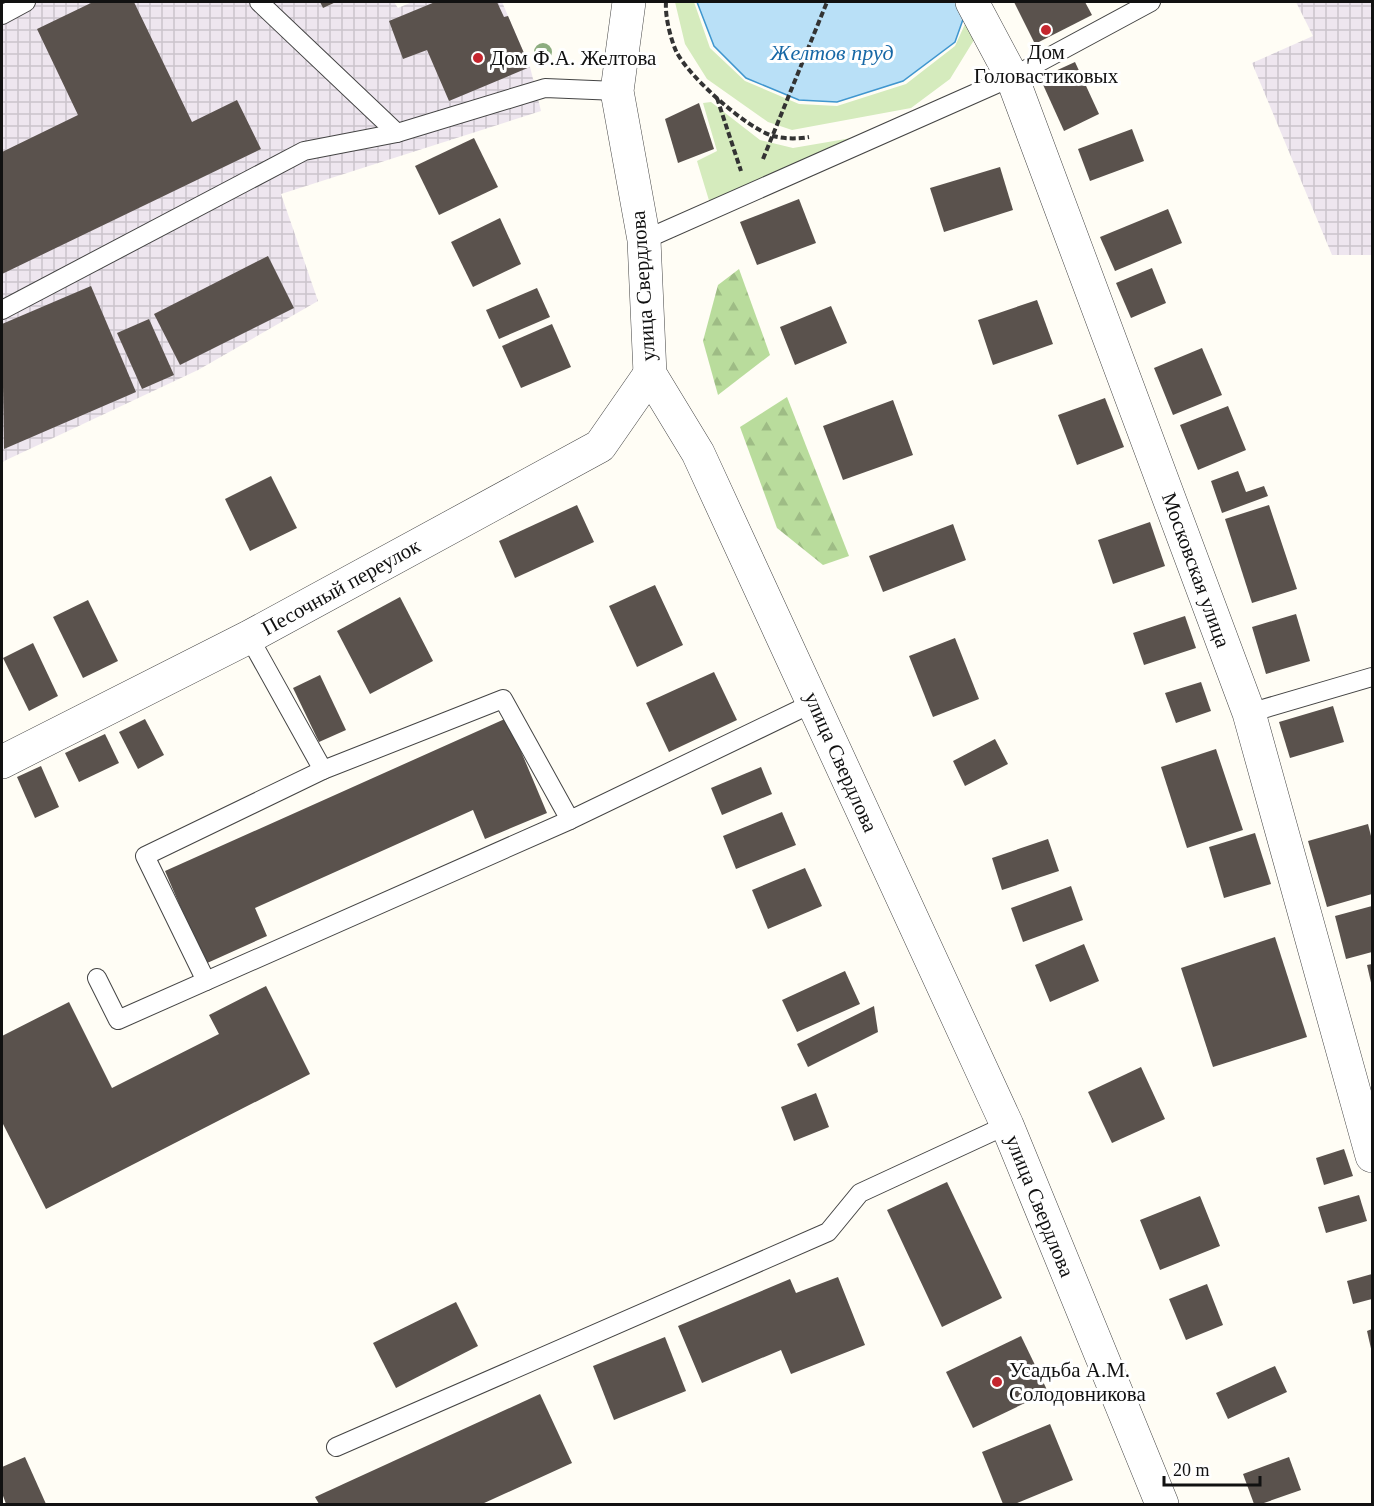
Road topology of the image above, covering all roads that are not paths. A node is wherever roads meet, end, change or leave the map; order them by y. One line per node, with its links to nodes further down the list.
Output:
1 (26, 2): 6 (lane)
2 (259, 2): 9 (lane)
3 (629, 2): 8 (street, улица Свердлова)
4 (972, 2): 7 (street, Московская улица)
5 (1151, 2): 7 (lane)
6 (2, 15)
7 (1012, 76): 10 (lane); 16 (street, Московская улица)
8 (617, 91): 9 (lane); 10 (street, улица Свердлова)
9 (397, 133): 11 (lane)
10 (644, 240): 12 (street, улица Свердлова)
11 (2, 310)
12 (650, 374): 13 (street, Песочный переулок); 15 (street, улица Свердлова)
13 (249, 637): 17 (street, Песочный переулок); 18 (lane)
14 (1372, 677): 16 (lane)
15 (815, 702): 19 (lane); 22 (street, улица Свердлова)
16 (1249, 713): 23 (street, Московская улица)
17 (2, 762)
18 (323, 770): 19 (lane); 21 (lane)
19 (570, 820): 21 (lane)
20 (97, 978): 21 (lane)
21 (206, 981)
22 (1007, 1125): 24 (lane); 25 (street, улица Свердлова)
23 (1372, 1156)
24 (336, 1447)
25 (1162, 1504)

